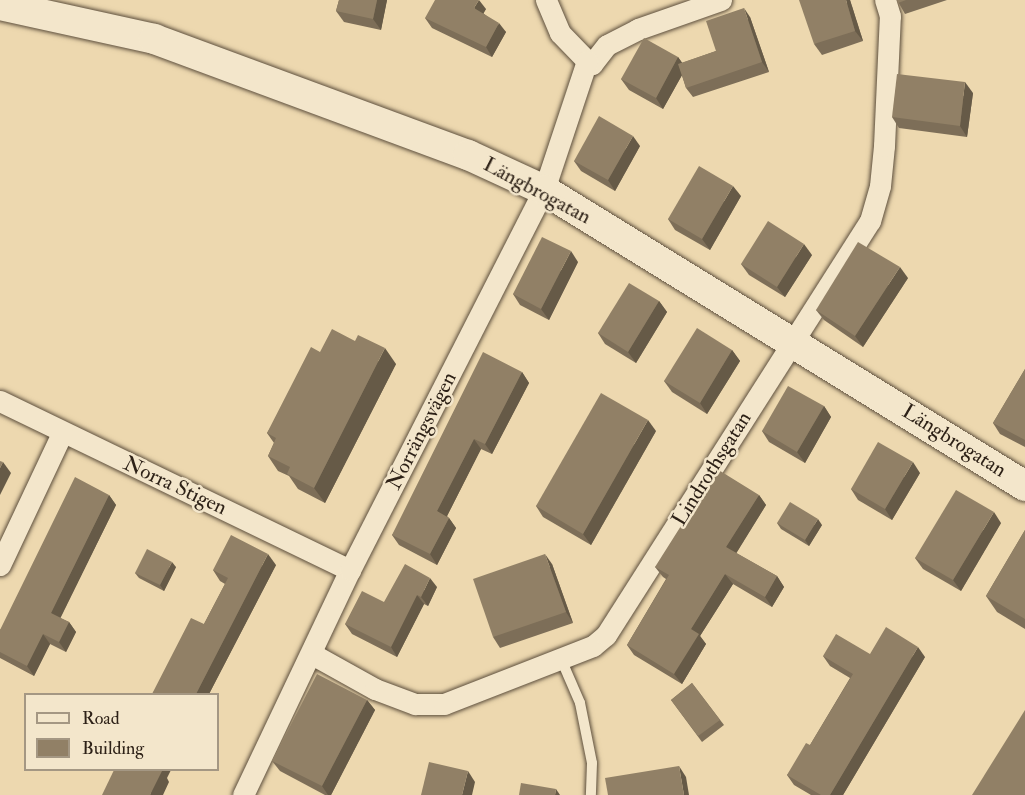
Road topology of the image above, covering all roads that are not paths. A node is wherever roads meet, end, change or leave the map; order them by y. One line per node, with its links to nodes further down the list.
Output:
1 (546, 0): 5 (street)
2 (721, 0): 5 (street)
3 (885, 0): 7 (street, Lindrothsgatan)
4 (0, 6): 6 (street, Längbrogatan)
5 (587, 61): 6 (street, Norrängsvägen)
6 (544, 190): 7 (street, Längbrogatan); 12 (street, Norrängsvägen)
7 (792, 340): 10 (street, Längbrogatan); 14 (street, Lindrothsgatan)
8 (0, 401): 9 (street, Norra Stigen)
9 (62, 433): 11 (street); 12 (street, Norra Stigen)
10 (1025, 486)
11 (0, 565)
12 (350, 570): 13 (street, Norrängsvägen)
13 (312, 654): 14 (street, Lindrothsgatan); 15 (street, Norrängsvägen)
14 (561, 659): 16 (lane)
15 (243, 795)
16 (591, 795)

